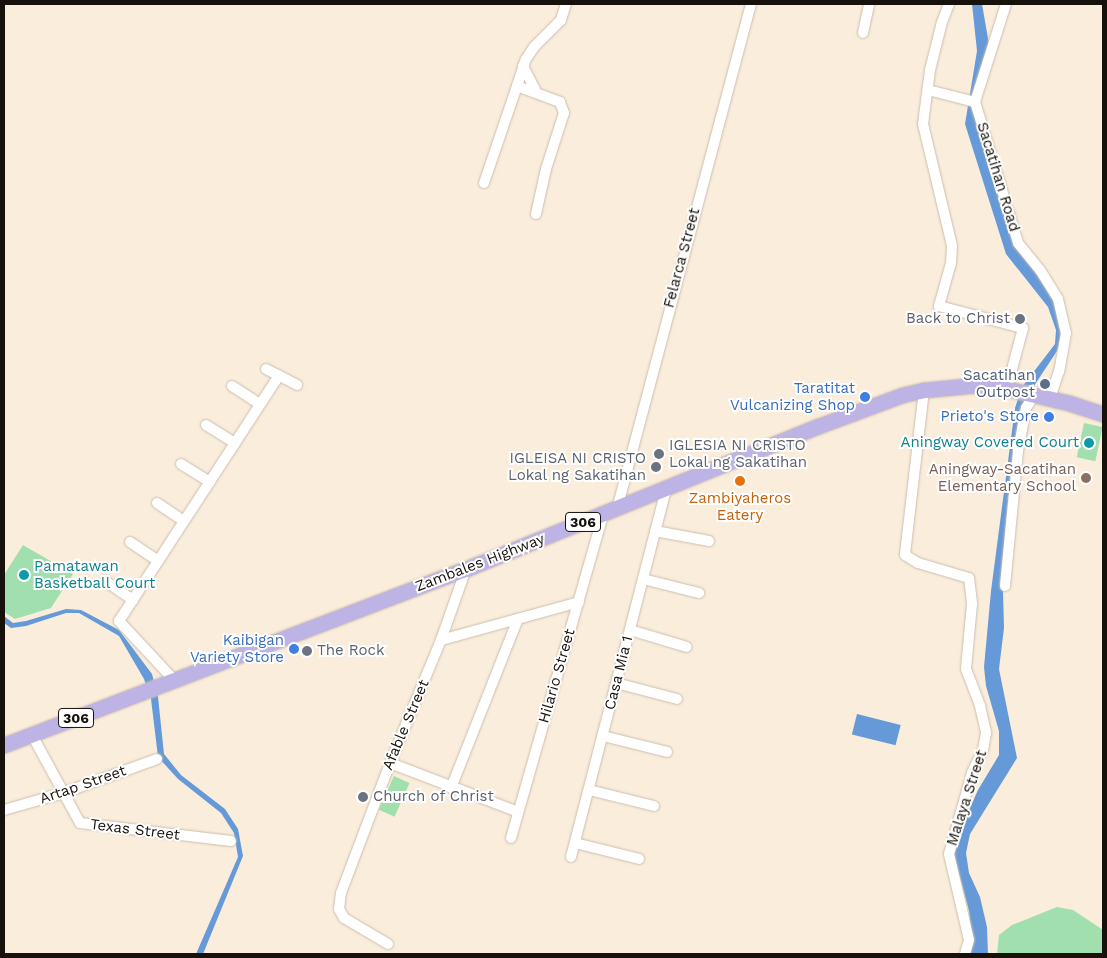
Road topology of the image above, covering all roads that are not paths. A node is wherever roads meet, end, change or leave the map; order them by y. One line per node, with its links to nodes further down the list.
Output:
1 (566, 4): 7 (street)
2 (869, 4): 6 (street)
3 (949, 4): 9 (street)
4 (1006, 4): 11 (street, Sacatihan Road)
5 (747, 5): 30 (street, Felarca Street)
6 (863, 33)
7 (524, 66): 8 (street); 10 (street)
8 (517, 86): 10 (street); 12 (street)
9 (928, 90): 11 (street); 18 (street)
10 (536, 91): 13 (street)
11 (975, 102): 21 (street, Sacatihan Road)
12 (484, 183)
13 (536, 214)
14 (266, 369): 15 (street)
15 (279, 376): 16 (street); 22 (street)
16 (297, 385)
17 (232, 386): 22 (street)
18 (1010, 389): 19 (main road, Zambales Highway / 306); 20 (main road, Zambales Highway / 306)
19 (924, 390): 28 (main road, Zambales Highway / 306); 68 (street, Malaya Street)
20 (1033, 395): 21 (main road, Zambales Highway / 306); 39 (street)
21 (1050, 399): 23 (main road, Zambales Highway / 306)
22 (260, 404): 25 (street)
23 (1103, 414)
24 (206, 425): 25 (street)
25 (235, 443): 27 (street)
26 (181, 464): 27 (street)
27 (210, 482): 31 (street)
28 (666, 489): 30 (main road, Zambales Highway / 306); 32 (street, Casa Mia 1)
29 (156, 503): 31 (street)
30 (610, 512): 36 (main road, Zambales Highway / 306); 42 (street, Hilario Street)
31 (184, 521): 35 (street)
32 (655, 531): 33 (street); 37 (street, Casa Mia 1)
33 (709, 541)
34 (130, 542): 35 (street)
35 (158, 561): 41 (street)
36 (466, 569): 45 (street, Afable Street); 47 (main road, Zambales Highway / 306)
37 (643, 579): 40 (street); 44 (street, Casa Mia 1)
38 (105, 581): 41 (street)
39 (1005, 586)
40 (699, 593)
41 (133, 600): 47 (street)
42 (578, 602): 43 (street); 61 (street, Hilario Street)
43 (518, 618): 45 (street); 56 (street)
44 (630, 630): 46 (street); 48 (street, Casa Mia 1)
45 (442, 640): 55 (street, Afable Street)
46 (687, 646)
47 (174, 680): 50 (main road, Zambales Highway / 306)
48 (616, 683): 49 (street); 51 (street, Casa Mia 1)
49 (677, 699)
50 (32, 735): 52 (main road, Zambales Highway / 306); 58 (street, Texas Street)
51 (603, 736): 53 (street); 57 (street, Casa Mia 1)
52 (4, 744)
53 (667, 752)
54 (157, 759): 58 (street, Artap Street)
55 (390, 763): 56 (street); 67 (street, Afable Street)
56 (451, 788): 61 (street)
57 (589, 790): 59 (street); 64 (street, Casa Mia 1)
58 (63, 793): 60 (street, Artap Street); 63 (street, Texas Street)
59 (654, 806)
60 (6, 809)
61 (518, 812): 62 (street, Hilario Street)
62 (511, 838)
63 (231, 841)
64 (575, 844): 65 (street, Casa Mia 1); 66 (street)
65 (571, 857)
66 (639, 859)
67 (388, 944)
68 (965, 954)

